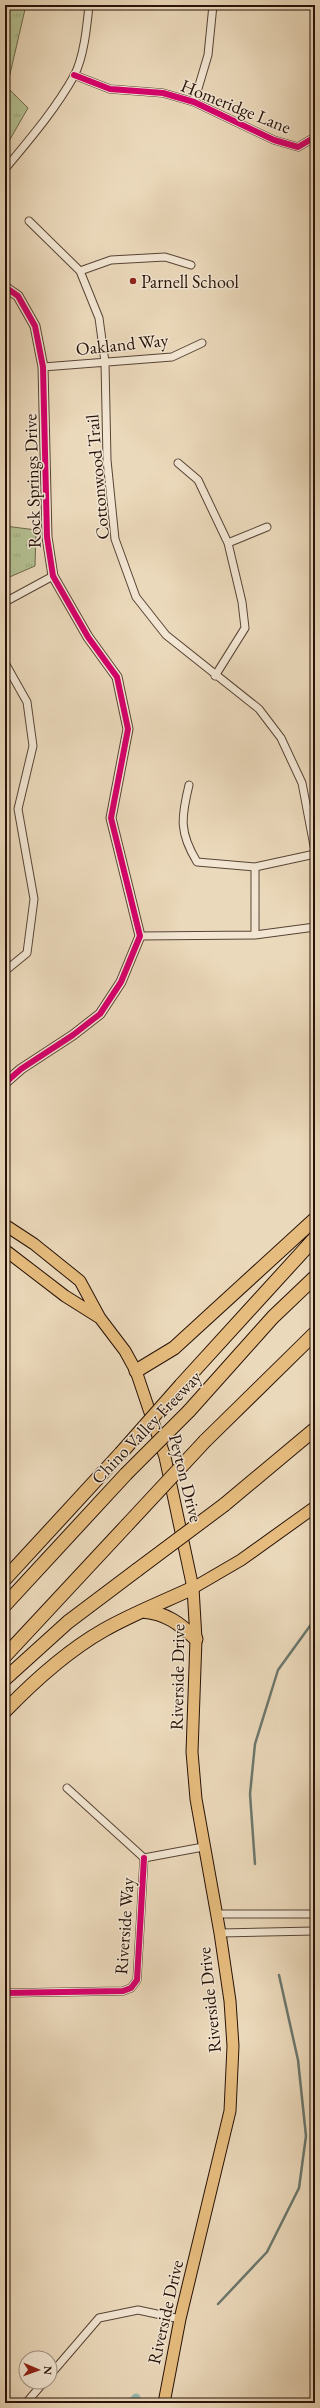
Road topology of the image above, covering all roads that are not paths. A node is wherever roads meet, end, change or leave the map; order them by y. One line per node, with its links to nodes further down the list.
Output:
1 (89, 5): 3 (street)
2 (213, 5): 4 (street)
3 (74, 75): 4 (street, Homeridge Lane); 6 (street)
4 (194, 102): 5 (street, Homeridge Lane)
5 (315, 137)
6 (5, 169)
7 (29, 221): 9 (street, Cottonwood Trail)
8 (191, 265): 9 (street)
9 (80, 271): 12 (street, Cottonwood Trail)
10 (5, 287): 13 (street, Rock Springs Drive)
11 (202, 343): 12 (street, Oakland Way)
12 (105, 362): 13 (street, Oakland Way); 20 (street, Cottonwood Trail)
13 (43, 367): 17 (street, Rock Springs Drive)
14 (178, 463): 16 (street)
15 (267, 527): 16 (street)
16 (228, 543): 20 (street)
17 (54, 576): 18 (street); 26 (street, Rock Springs Drive)
18 (5, 602)
19 (5, 663): 27 (street)
20 (215, 676): 22 (street, Cottonwood Trail)
21 (189, 785): 23 (street, Cottonwood Trail)
22 (315, 853): 23 (street, Cottonwood Trail)
23 (255, 867): 25 (street)
24 (315, 927): 25 (street)
25 (255, 935): 26 (street)
26 (140, 936): 28 (street)
27 (5, 971)
28 (5, 1083)
29 (315, 1219): 36 (highway)
30 (5, 1225): 34 (main road, Peyton Drive)
31 (315, 1238): 39 (highway, bridge)
32 (5, 1250): 34 (main road, Peyton Drive)
33 (315, 1277): 41 (highway, Chino Valley Freeway, bridge)
34 (100, 1318): 36 (main road, Peyton Drive)
35 (315, 1333): 44 (highway, bridge)
36 (136, 1371): 40 (main road, Peyton Drive)
37 (315, 1429): 45 (highway, bridge)
38 (315, 1507): 40 (main road)
39 (5, 1579)
40 (193, 1588): 42 (highway); 43 (main road, Riverside Drive)
41 (5, 1605)
42 (142, 1611): 43 (highway); 46 (highway)
43 (196, 1639): 48 (main road, Riverside Drive)
44 (5, 1656)
45 (5, 1679)
46 (5, 1710)
47 (67, 1788): 49 (street)
48 (203, 1847): 49 (street); 50 (main road, Riverside Drive)
49 (144, 1858): 54 (street, Riverside Way)
50 (217, 1914): 51 (street); 53 (main road, Riverside Drive)
51 (315, 1914)
52 (315, 1931): 53 (street)
53 (220, 1934): 55 (main road, Riverside Drive)
54 (5, 1993)
55 (180, 2319): 56 (street); 59 (main road, Riverside Drive)
56 (58, 2366)
57 (37, 2390): 58 (street)
58 (26, 2403)
59 (164, 2403)

